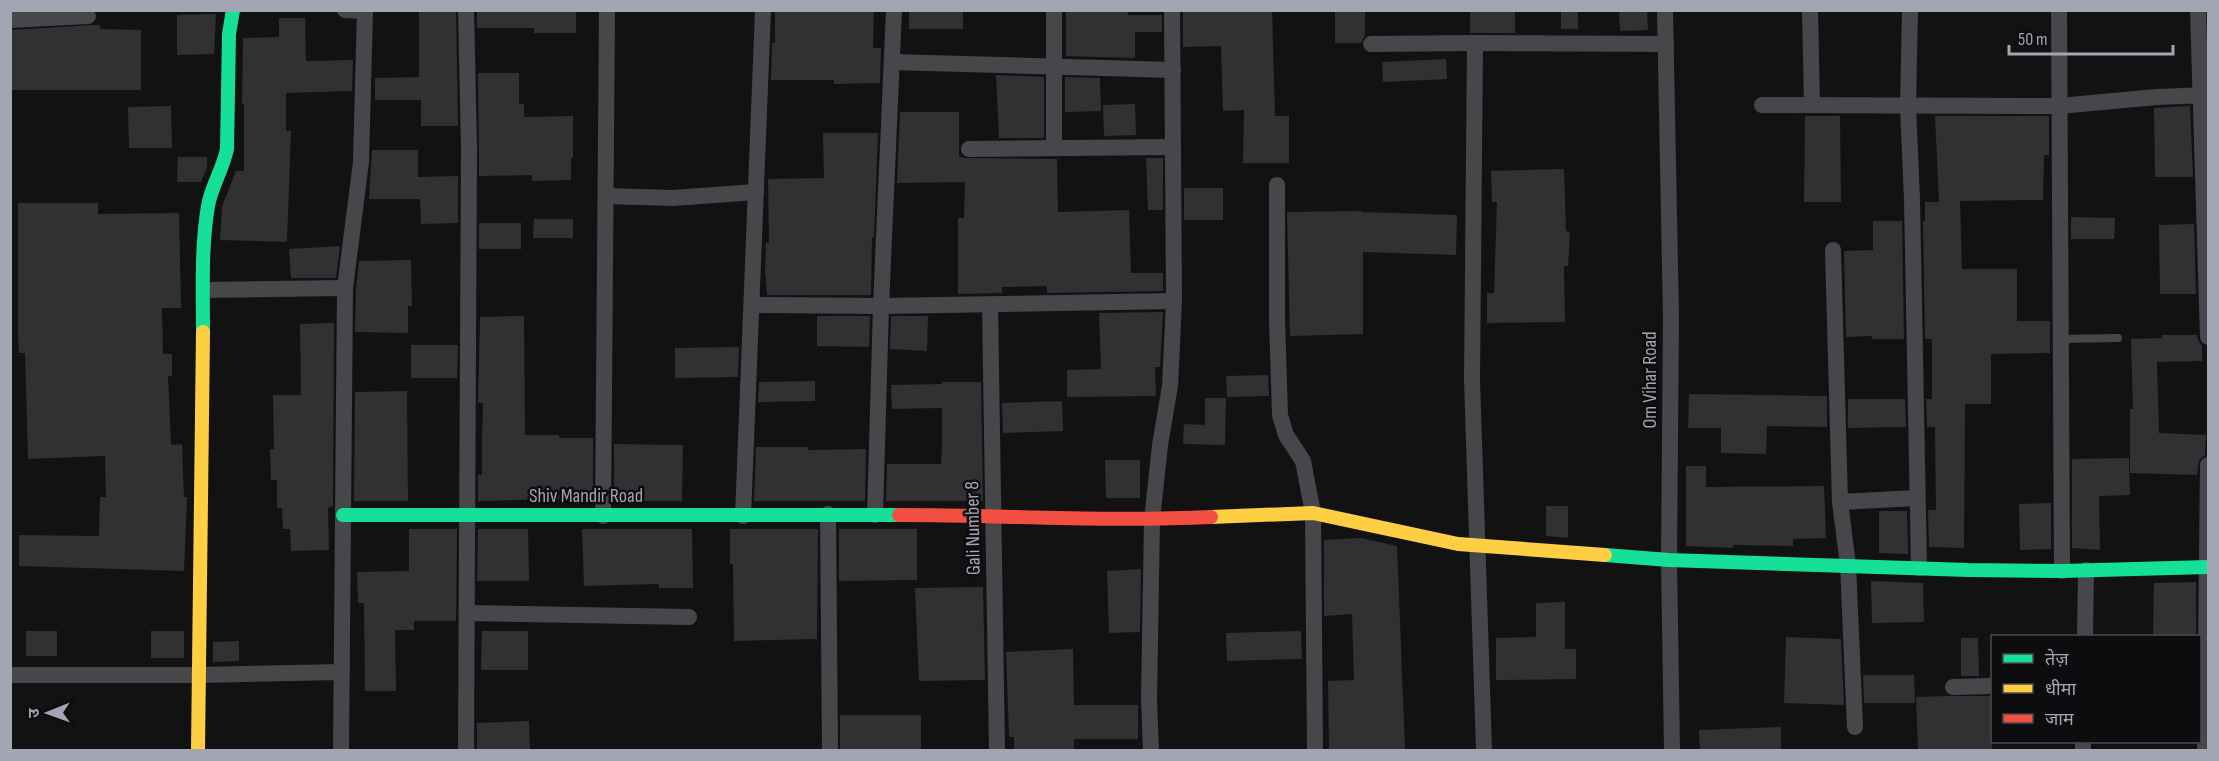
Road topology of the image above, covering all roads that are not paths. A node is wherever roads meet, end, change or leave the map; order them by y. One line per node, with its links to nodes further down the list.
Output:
1 (233, 10): 36 (street)
2 (345, 10): 14 (street)
3 (466, 10): 50 (street)
4 (607, 10): 33 (street)
5 (763, 10): 32 (street)
6 (894, 10): 20 (street)
7 (1054, 10): 21 (street)
8 (1172, 10): 22 (street)
9 (1665, 10): 18 (street, Om Vihar Road)
10 (1810, 10): 25 (street)
11 (1910, 10): 26 (street)
12 (2059, 10): 27 (street)
13 (2198, 10): 23 (street)
14 (365, 11): 35 (street)
15 (88, 16): 16 (street)
16 (10, 20)
17 (1475, 43): 18 (street); 19 (street); 56 (street)
18 (1666, 44): 57 (street, Om Vihar Road)
19 (1371, 45)
20 (892, 62): 21 (street); 40 (street)
21 (1055, 67): 22 (street); 29 (street)
22 (1173, 70): 28 (street)
23 (2205, 95): 27 (street); 41 (street)
24 (1762, 105): 25 (street)
25 (1812, 105): 26 (street)
26 (1908, 106): 27 (street); 45 (street)
27 (2059, 106): 43 (street)
28 (1173, 147): 29 (street); 37 (street)
29 (1054, 148): 30 (street)
30 (969, 149)
31 (1277, 185): 47 (street)
32 (756, 192): 33 (street); 38 (street)
33 (607, 196): 53 (street)
34 (1833, 250): 46 (street)
35 (345, 288): 36 (street); 52 (street)
36 (204, 290): 68 (street)
37 (1174, 301): 39 (street); 55 (street)
38 (752, 305): 40 (street); 54 (street)
39 (990, 305): 40 (street); 51 (street, Gali Number 8)
40 (881, 306): 49 (street)
41 (2208, 337)
42 (2118, 338): 43 (lane)
43 (2060, 339): 62 (street)
44 (2208, 465): 59 (street)
45 (1917, 498): 46 (street); 60 (street)
46 (1840, 502): 58 (street)
47 (1313, 513): 55 (street, Shiv Mandir Road); 56 (street, Shiv Mandir Road); 78 (street)
48 (828, 514): 49 (street, Shiv Mandir Road); 54 (street, Shiv Mandir Road); 75 (street)
49 (875, 514): 51 (street, Shiv Mandir Road)
50 (469, 515): 52 (street, Shiv Mandir Road); 53 (street, Shiv Mandir Road); 63 (street)
51 (994, 515): 55 (street, Shiv Mandir Road); 76 (street, Gali Number 8)
52 (343, 516): 66 (street)
53 (603, 516): 54 (street, Shiv Mandir Road)
54 (743, 516)
55 (1152, 520): 77 (street)
56 (1477, 546): 57 (street, Shiv Mandir Road); 79 (street)
57 (1670, 560): 58 (street, Shiv Mandir Road); 80 (street, Om Vihar Road)
58 (1848, 565): 60 (street, Shiv Mandir Road); 71 (street)
59 (2208, 567): 61 (street, Shiv Mandir Road); 81 (street)
60 (1919, 568): 62 (street, Shiv Mandir Road)
61 (2086, 570): 62 (street, Shiv Mandir Road); 65 (street)
62 (2062, 571)
63 (468, 613): 64 (street); 74 (street)
64 (689, 617)
65 (2085, 635)
66 (342, 672): 68 (street); 73 (street)
67 (10, 675): 68 (street)
68 (199, 675): 72 (street)
69 (1991, 686): 70 (street)
70 (1953, 687)
71 (1855, 727)
72 (198, 750)
73 (341, 750)
74 (466, 750)
75 (830, 750)
76 (997, 750)
77 (1151, 750)
78 (1315, 750)
79 (1484, 750)
80 (1672, 750)
81 (2205, 750)

